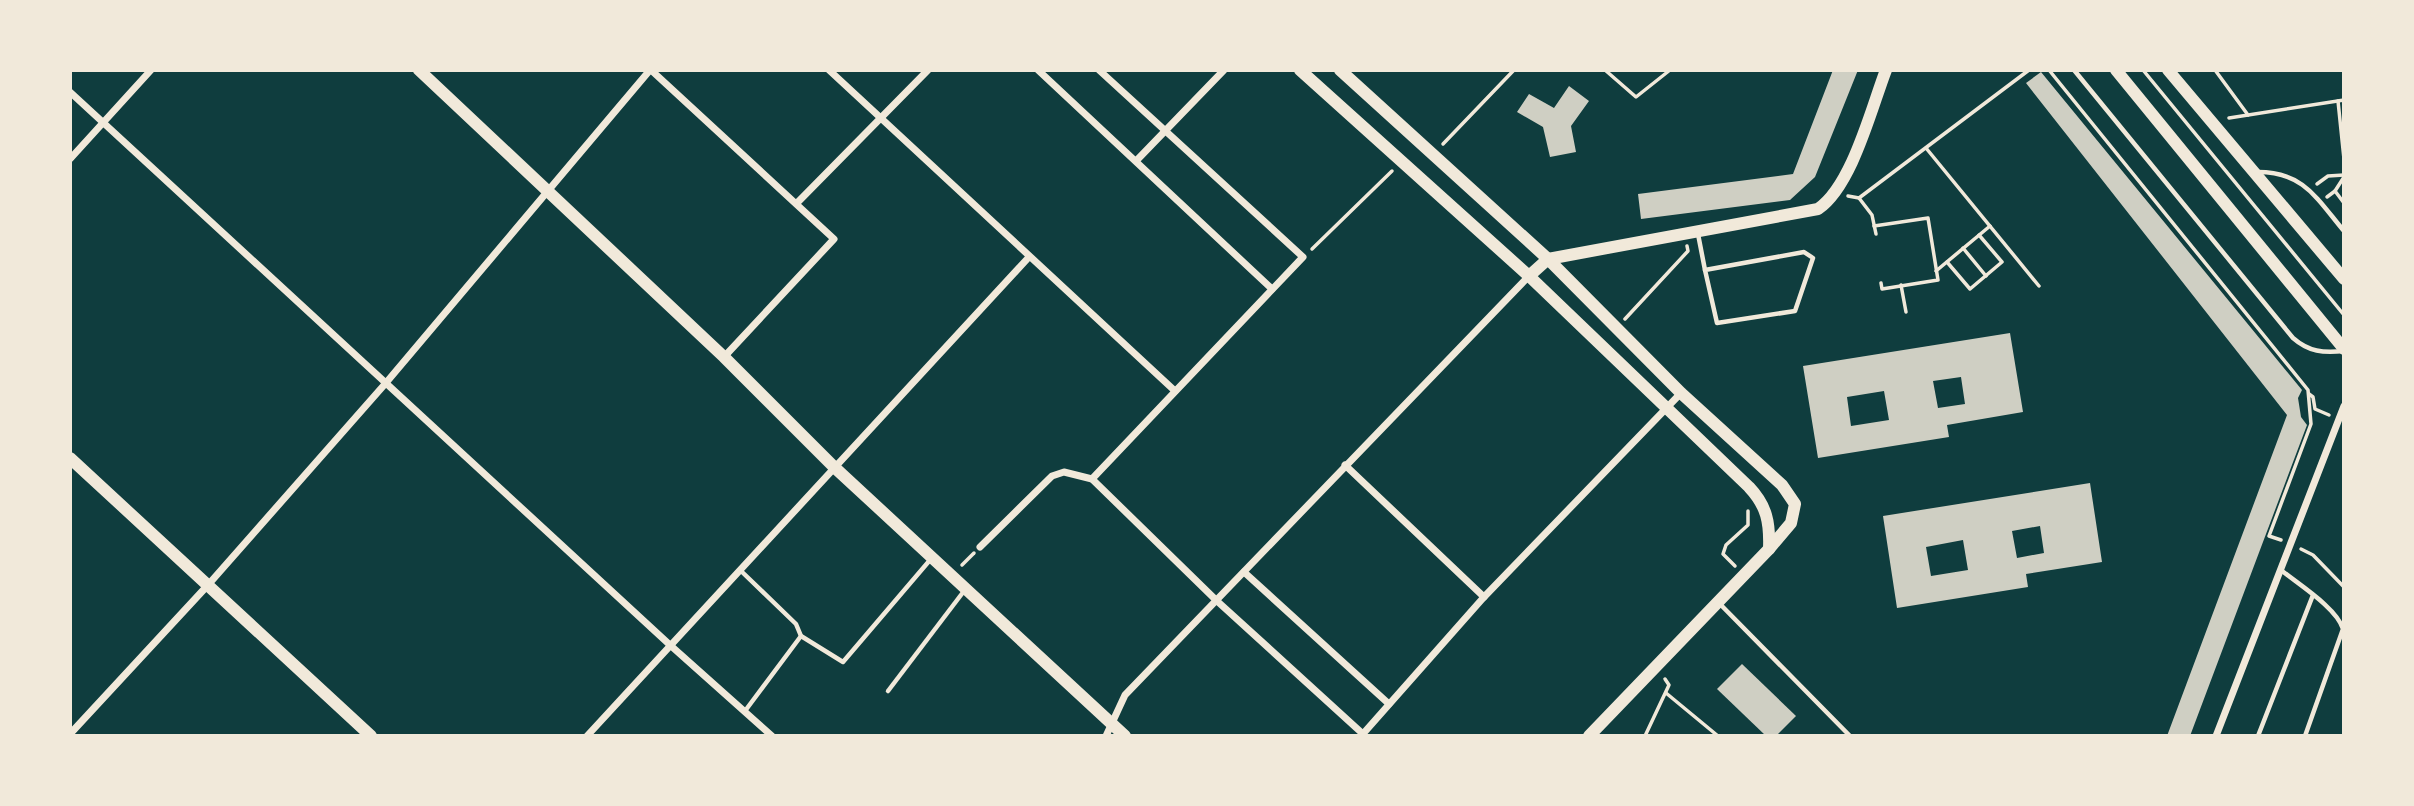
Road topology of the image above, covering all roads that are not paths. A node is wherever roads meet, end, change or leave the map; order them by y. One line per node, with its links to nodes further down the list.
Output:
1 (150, 70): 17 (street)
2 (419, 70): 22 (street)
3 (650, 70): 22 (street); 23 (street)
4 (828, 70): 16 (street)
5 (928, 70): 16 (street)
6 (1038, 70): 20 (street)
7 (1099, 70): 18 (street)
8 (1224, 70): 18 (street)
9 (1300, 70): 29 (street)
10 (1340, 70): 27 (street)
11 (1886, 70): 25 (street)
12 (2074, 70): 32 (lane)
13 (2116, 70): 32 (street)
14 (2168, 70): 21 (street)
15 (70, 92): 17 (street)
16 (880, 120): 23 (street); 26 (street)
17 (103, 122): 19 (street); 34 (street)
18 (1166, 131): 20 (street); 31 (street)
19 (70, 159)
20 (1137, 160): 31 (street)
21 (2254, 172): 24 (lane); 30 (street)
22 (547, 189): 33 (street); 34 (street)
23 (797, 203): 33 (street)
24 (2344, 231)
25 (1691, 234): 27 (street); 28 (lane)
26 (1029, 257): 35 (street); 41 (street)
27 (1548, 259): 29 (street); 36 (street)
28 (1705, 270): 28 (lane)
29 (1529, 276): 37 (street); 40 (street)
30 (2344, 279)
31 (1272, 289): 35 (street)
32 (2344, 350)
33 (724, 356): 41 (street)
34 (385, 384): 49 (street); 56 (street)
35 (1175, 391): 42 (street)
36 (1681, 393): 37 (street); 44 (street)
37 (1667, 406): 44 (street); 52 (street)
38 (2344, 406): 47 (street)
39 (70, 458): 49 (street)
40 (1345, 465): 48 (street); 52 (street)
41 (833, 466): 45 (street); 46 (street)
42 (1092, 480): 43 (street); 53 (street)
43 (980, 547)
44 (1769, 549): 54 (street)
45 (933, 556): 50 (street); 55 (lane)
46 (739, 569): 55 (lane); 56 (street)
47 (2280, 570): 51 (lane); 70 (street)
48 (1244, 572): 53 (street); 58 (street)
49 (208, 585): 61 (street); 63 (street)
50 (967, 587): 57 (lane); 60 (street)
51 (2313, 595): 71 (lane); 72 (lane)
52 (1484, 597): 58 (street)
53 (1217, 601): 60 (street); 62 (street)
54 (1718, 602): 68 (street); 69 (lane)
55 (801, 636): 59 (lane)
56 (670, 645): 59 (street); 64 (street)
57 (888, 691)
58 (1389, 705): 62 (street)
59 (745, 712): 65 (street)
60 (1111, 722): 66 (street); 67 (street)
61 (70, 734)
62 (1362, 735)
63 (371, 736)
64 (587, 736)
65 (772, 736)
66 (1106, 736)
67 (1125, 736)
68 (1589, 736)
69 (1850, 736)
70 (2216, 736)
71 (2258, 736)
72 (2305, 736)

